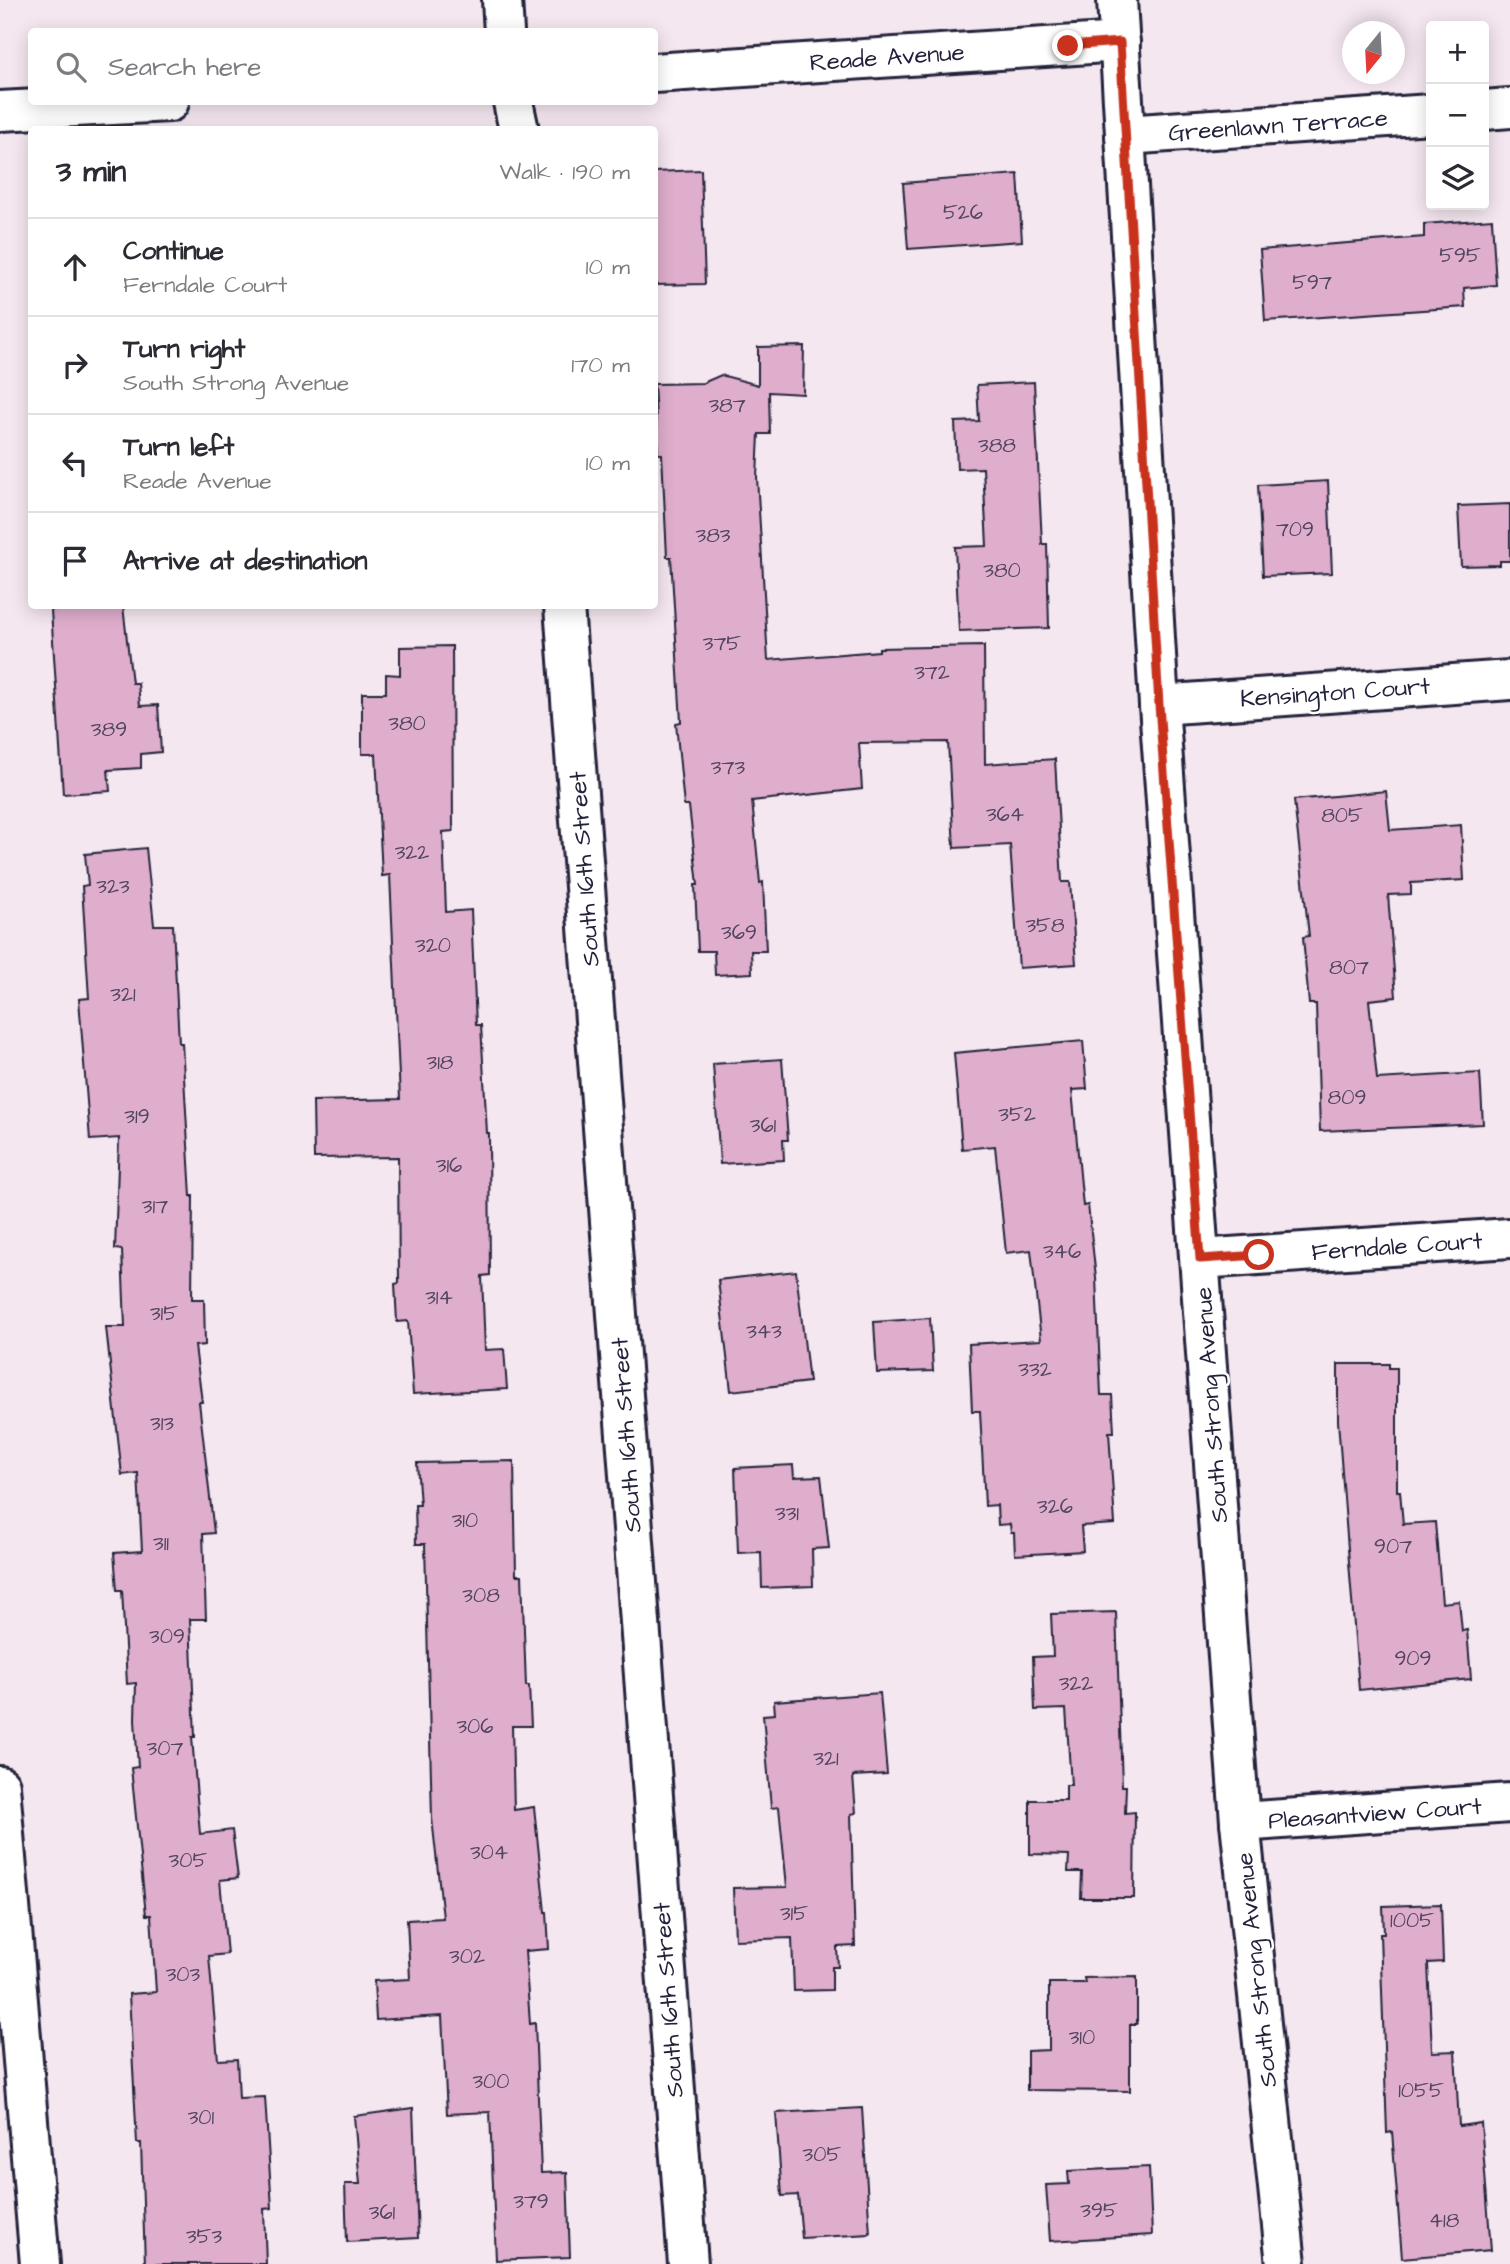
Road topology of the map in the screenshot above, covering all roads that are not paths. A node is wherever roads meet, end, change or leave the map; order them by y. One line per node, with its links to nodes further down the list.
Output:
1 (502, 0): 3 (street)
2 (1117, 0): 4 (street, South Strong Avenue)
3 (505, 28)
4 (1120, 42): 5 (street, Reade Avenue); 13 (street, South Strong Avenue)
5 (658, 73)
6 (113, 105): 10 (street)
7 (514, 105): 12 (street)
8 (1510, 108): 9 (street)
9 (1489, 110)
10 (0, 111)
11 (1426, 114): 13 (street, Greenlawn Terrace)
12 (518, 126)
13 (1125, 135): 16 (street, South Strong Avenue)
14 (564, 609): 23 (street, South 16th Street)
15 (1510, 680): 16 (street, Kensington Court)
16 (1159, 705): 18 (street, South Strong Avenue)
17 (1510, 1238): 18 (street, Ferndale Court)
18 (1200, 1259): 21 (street, South Strong Avenue)
19 (0, 1786): 22 (street)
20 (1510, 1803): 21 (street, Pleasantview Court)
21 (1240, 1822): 24 (street, South Strong Avenue)
22 (40, 2264)
23 (688, 2264)
24 (1286, 2264)

